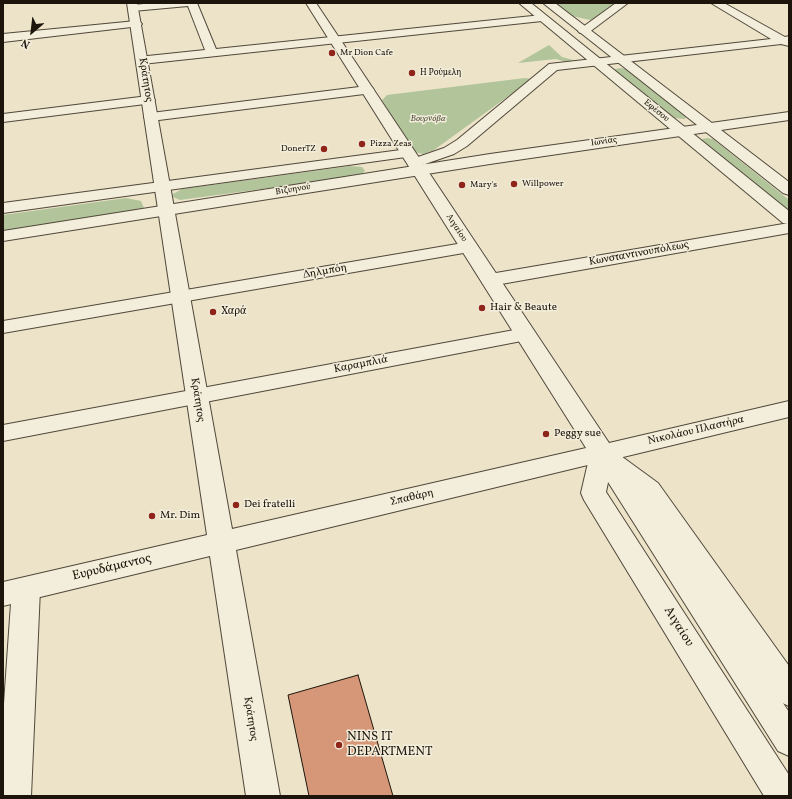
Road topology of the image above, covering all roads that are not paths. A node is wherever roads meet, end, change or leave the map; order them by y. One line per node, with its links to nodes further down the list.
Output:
1 (192, 3): 7 (street); 13 (street)
2 (311, 3): 11 (street, Αιγαίου)
3 (524, 3): 8 (street, Εφέσου)
4 (548, 3): 9 (street, Εφέσου)
5 (623, 3): 9 (street)
6 (716, 3): 12 (street)
7 (134, 12): 10 (street); 15 (street, Κράτητος)
8 (542, 18): 11 (street); 16 (street, Εφέσου)
9 (584, 31): 14 (street, Εφέσου)
10 (3, 38)
11 (335, 40): 13 (street); 17 (street, Αιγαίου)
12 (787, 42): 14 (street)
13 (212, 53): 15 (street)
14 (620, 59): 16 (street); 22 (street, Εφέσου)
15 (142, 60): 19 (street, Κράτητος)
16 (596, 62): 23 (street, Εφέσου); 24 (street)
17 (367, 90): 19 (street); 26 (street, Αιγαίου)
18 (56, 98): 19 (street)
19 (148, 102): 21 (street); 27 (street, Κράτητος)
20 (789, 116): 22 (street, Ιωνίας)
21 (3, 118)
22 (708, 127): 23 (street, Ιωνίας); 28 (street, Εφέσου)
23 (680, 131): 25 (street, Ιωνίας); 31 (street, Εφέσου)
24 (462, 143): 25 (street); 26 (street)
25 (490, 159): 26 (street, Ιωνίας)
26 (414, 162): 27 (street, Βιζυηνού); 30 (street, Βιζυηνού); 34 (street, Αιγαίου)
27 (162, 186): 29 (street, Βιζυηνού); 30 (street, Κράτητος)
28 (789, 190)
29 (3, 208)
30 (166, 211): 33 (street, Βιζυηνού); 36 (street, Κράτητος)
31 (789, 219)
32 (789, 228): 35 (street, Κωνσταντινουπόλεως)
33 (3, 236)
34 (469, 248): 35 (street, Αιγαίου); 36 (street, Δηλμπόη)
35 (490, 280): 38 (street, Αιγαίου)
36 (180, 297): 37 (street, Δηλμπόη); 39 (street, Κράτητος)
37 (3, 327)
38 (525, 334): 39 (street, Καραμπλιά); 42 (street, Αιγαίου)
39 (197, 396): 41 (street, Καραμπλιά); 43 (street, Κράτητος)
40 (789, 409): 42 (street, Νικολάου Πλαστήρα)
41 (3, 433)
42 (602, 454): 43 (street, Σπαθάρη); 45 (street, Αιγαίου); 46 (street, Αιγαίου); 49 (street, Αιγαίου)
43 (221, 543): 44 (street, Ευρυδάμαντος); 48 (street, Κράτητος)
44 (14, 591): 47 (street)
45 (789, 691)
46 (789, 740)
47 (10, 781)
48 (263, 796)
49 (783, 796)

